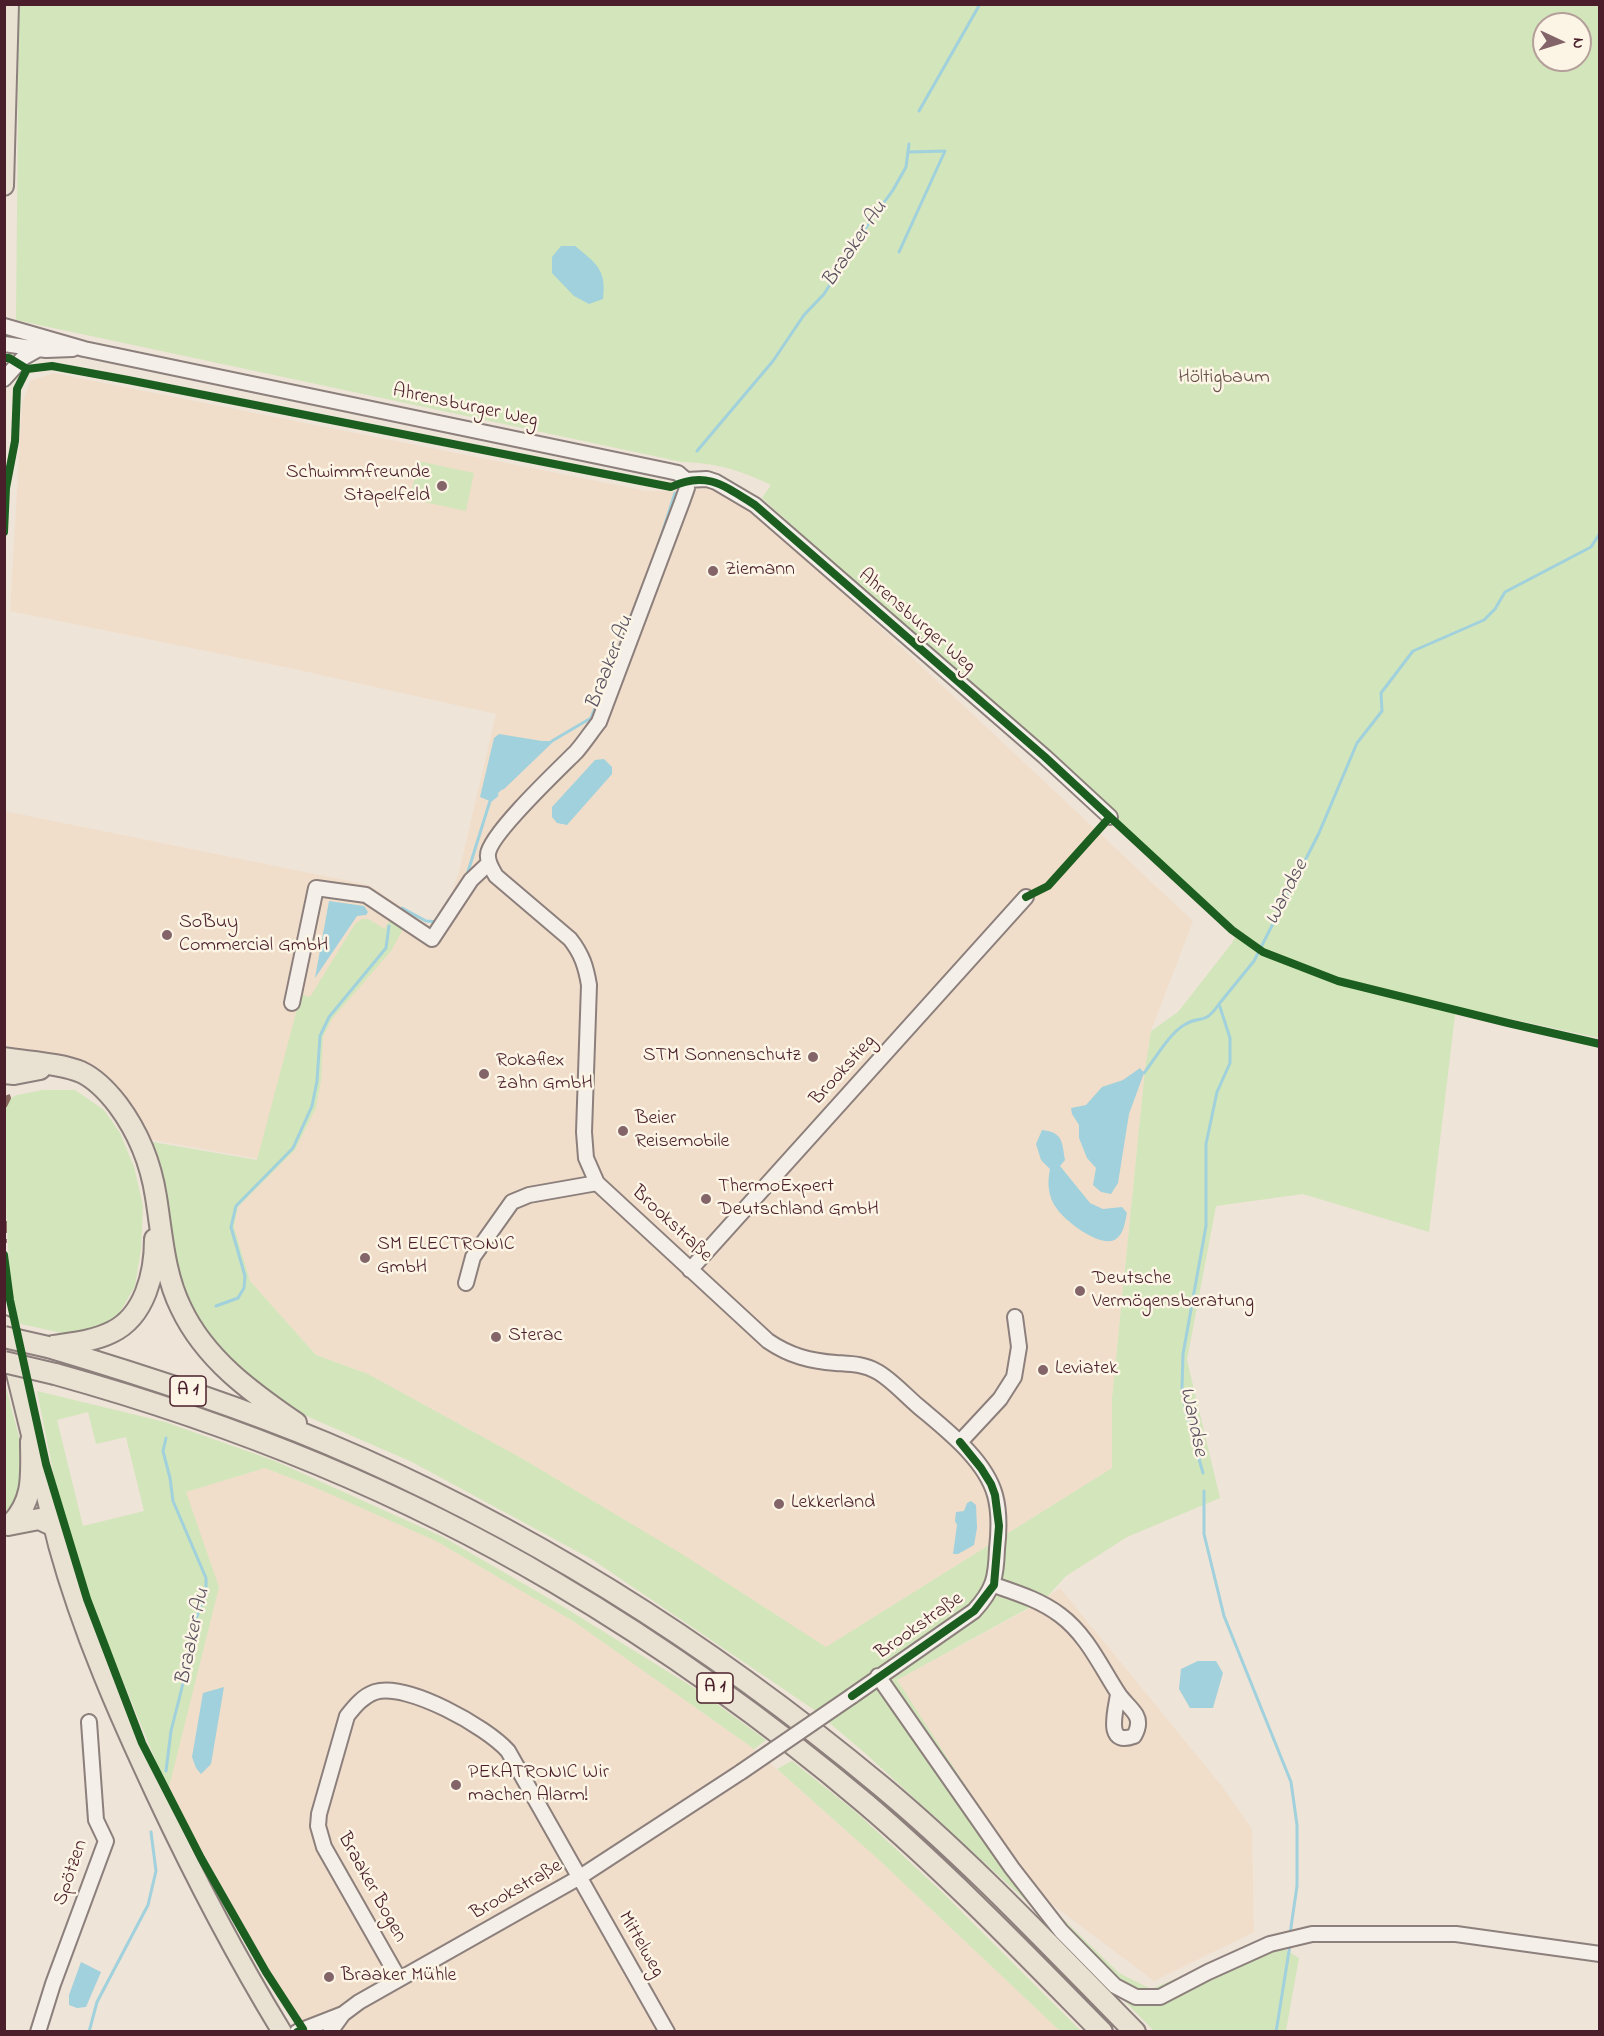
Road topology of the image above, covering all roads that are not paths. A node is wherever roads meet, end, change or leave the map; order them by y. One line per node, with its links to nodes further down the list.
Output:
1 (9, 4): 2 (main road)
2 (4, 186)
3 (4, 326): 6 (street, Ahrensburger Weg)
4 (4, 344): 5 (street, Ahrensburger Weg)
5 (39, 349): 6 (street, Ahrensburger Weg); 7 (street)
6 (84, 349): 8 (street, Ahrensburger Weg)
7 (4, 379)
8 (686, 480): 9 (street, Ahrensburger Weg); 10 (street)
9 (1110, 817)
10 (489, 863): 12 (street); 14 (street, Brookstraße)
11 (1026, 897): 16 (street, Brookstieg)
12 (292, 1003)
13 (7, 1072): 15 (highway)
14 (597, 1183): 16 (street, Brookstraße); 17 (street)
15 (156, 1195): 21 (highway); 24 (highway)
16 (690, 1270): 25 (street, Brookstraße)
17 (466, 1282)
18 (1015, 1317): 25 (street)
19 (4, 1325): 23 (main road)
20 (4, 1337): 21 (highway, A 1, bridge)
21 (48, 1347): 24 (highway, A 1)
22 (4, 1362): 43 (highway, A 1, bridge)
23 (31, 1441): 26 (main road); 27 (highway)
24 (326, 1443): 44 (highway, A 1)
25 (960, 1443): 28 (street, Brookstraße)
26 (54, 1526): 27 (highway); 35 (main road)
27 (7, 1528)
28 (994, 1585): 29 (street, Brookstraße); 30 (street)
29 (878, 1676): 32 (street, Brookstraße, bridge); 33 (street)
30 (1118, 1694)
31 (89, 1722): 37 (street, Spötzen)
32 (580, 1877): 34 (street, Brookstraße); 34 (street, Braaker Bogen); 42 (street, Mittelweg)
33 (1599, 1954)
34 (399, 1979): 36 (street, Brookstraße)
35 (257, 1988): 38 (main road); 39 (main road)
36 (343, 2014): 40 (street, Brookstraße); 41 (street, Brookstraße)
37 (38, 2031)
38 (264, 2031)
39 (282, 2031)
40 (297, 2031)
41 (330, 2031)
42 (667, 2031)
43 (1102, 2031)
44 (1135, 2031)

